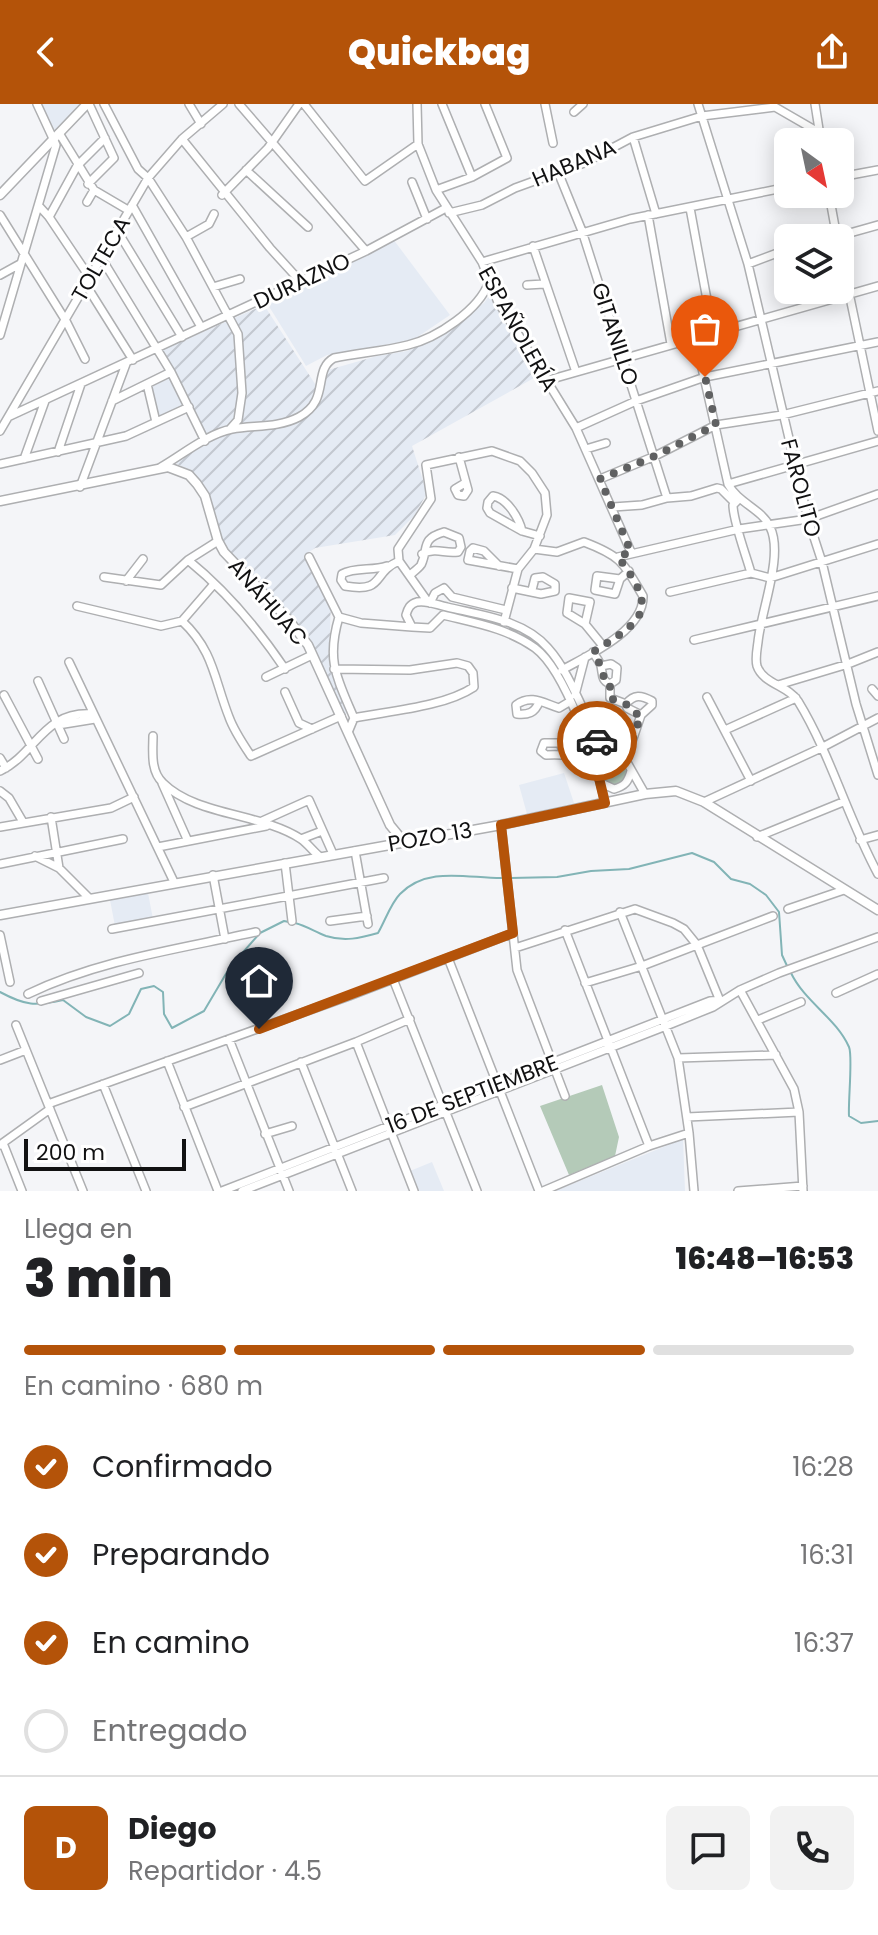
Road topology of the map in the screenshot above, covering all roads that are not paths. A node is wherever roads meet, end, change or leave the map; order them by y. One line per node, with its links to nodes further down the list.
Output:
1 (37, 104): 20 (street)
2 (88, 104): 20 (main road); 22 (street)
3 (104, 104): 33 (street)
4 (189, 104): 17 (street)
5 (223, 104): 17 (street, TOLTECA)
6 (239, 104): 24 (street)
7 (302, 104): 24 (street); 26 (street)
8 (417, 104): 26 (street, ESPAÑOLERÍA)
9 (442, 104): 32 (street)
10 (485, 104): 32 (street)
11 (545, 104): 25 (street)
12 (583, 104): 15 (street)
13 (698, 104): 16 (street, FAROLITO)
14 (815, 104): 19 (street)
15 (574, 112)
16 (702, 116): 18 (street, HABANA); 21 (street, HABANA); 40 (street, FAROLITO)
17 (201, 124): 23 (street, TOLTECA)
18 (811, 128)
19 (819, 128)
20 (57, 136): 27 (street); 39 (main road); 42 (street)
21 (633, 137): 30 (street, HABANA); 47 (street)
22 (105, 138): 27 (street); 35 (street)
23 (182, 139): 33 (street, TOLTECA); 38 (street)
24 (272, 143): 28 (street); 60 (street)
25 (553, 143)
26 (418, 144): 36 (street, ESPAÑOLERÍA)
27 (77, 166): 35 (street); 49 (street)
28 (246, 170): 38 (street); 53 (street)
29 (878, 170): 31 (street)
30 (558, 172): 45 (street, HABANA); 54 (street, GITANILLO)
31 (854, 174)
32 (472, 177): 36 (street)
33 (148, 178): 43 (street, TOLTECA); 57 (street)
34 (412, 182): 50 (street)
35 (91, 187): 41 (street); 43 (street)
36 (436, 190): 45 (street, ESPAÑOLERÍA)
37 (774, 190): 40 (street)
38 (224, 192): 69 (street)
39 (0, 195)
40 (726, 200): 44 (street); 65 (street, FAROLITO)
41 (87, 202)
42 (39, 206): 49 (street); 59 (street)
43 (130, 208): 55 (street, TOLTECA); 81 (street)
44 (690, 208): 47 (street); 82 (street)
45 (447, 210): 50 (street, DURAZNO); 63 (street, ESPAÑOLERÍA)
46 (214, 214): 57 (street)
47 (652, 214): 54 (street); 87 (street)
48 (0, 215): 51 (street)
49 (49, 217): 68 (street)
50 (427, 219): 60 (street, DURAZNO)
51 (3, 225): 59 (street)
52 (878, 225): 56 (street)
53 (308, 227)
54 (582, 231): 58 (street); 91 (street, GITANILLO)
55 (118, 232): 62 (street, TOLTECA); 84 (street)
56 (854, 232)
57 (186, 237): 74 (street)
58 (533, 246): 63 (street); 71 (street)
59 (24, 251): 64 (street); 80 (street)
60 (366, 251): 69 (street, DURAZNO)
61 (774, 254): 65 (street)
62 (102, 259): 68 (street, TOLTECA); 89 (street)
63 (482, 262): 70 (street, ESPAÑOLERÍA)
64 (20, 264): 66 (street); 83 (street)
65 (748, 264): 79 (street, FAROLITO)
66 (0, 275)
67 (240, 279): 74 (street)
68 (88, 282): 80 (street, TOLTECA); 92 (street)
69 (301, 282): 78 (street, DURAZNO)
70 (489, 282): 97 (street, ESPAÑOLERÍA); 111 (street)
71 (544, 284): 72 (street); 95 (street)
72 (527, 285)
73 (878, 286): 75 (street)
74 (213, 287): 78 (street)
75 (854, 293)
76 (812, 304): 79 (street)
77 (851, 304): 88 (street)
78 (227, 315): 81 (street, DURAZNO); 111 (street)
79 (761, 318): 82 (street); 93 (street, FAROLITO)
80 (66, 321): 90 (street); 107 (street, TOLTECA)
81 (201, 327): 84 (street, DURAZNO)
82 (713, 332): 85 (street)
83 (0, 335)
84 (182, 337): 89 (street, DURAZNO)
85 (695, 337): 87 (street); 96 (street)
86 (878, 342): 88 (street)
87 (671, 344): 91 (street)
88 (858, 348): 93 (street); 101 (street)
89 (157, 349): 92 (street, DURAZNO); 94 (street)
90 (85, 359)
91 (621, 359): 95 (street); 104 (street, GITANILLO)
92 (129, 362): 98 (street, DURAZNO); 103 (street)
93 (772, 365): 96 (street); 106 (street, FAROLITO)
94 (171, 372): 99 (street); 105 (street)
95 (576, 372): 97 (street)
96 (705, 377): 104 (street); 109 (street)
97 (545, 381): 110 (street, ESPAÑOLERÍA)
98 (81, 384): 102 (street, DURAZNO); 119 (street)
99 (147, 384): 103 (street); 108 (street)
100 (878, 391): 101 (street)
101 (869, 394): 106 (street); 113 (street)
102 (45, 401): 107 (street, DURAZNO); 122 (street)
103 (112, 401): 117 (street)
104 (636, 401): 110 (street); 120 (street, GITANILLO)
105 (189, 407): 108 (street); 114 (street)
106 (782, 415): 109 (street); 124 (street, FAROLITO)
107 (10, 416): 112 (street, TOLTECA)
108 (156, 422): 117 (street)
109 (716, 425): 120 (street); 128 (street)
110 (576, 428): 118 (street, ESPAÑOLERÍA)
111 (230, 429): 114 (street)
112 (0, 431)
113 (878, 431)
114 (205, 441): 125 (street)
115 (878, 441): 124 (street)
116 (606, 443): 118 (street)
117 (94, 445): 119 (street); 129 (street)
118 (586, 449): 126 (street, ESPAÑOLERÍA)
119 (58, 452): 122 (street)
120 (655, 456): 126 (street); 131 (street, GITANILLO)
121 (459, 457): 127 (street); 139 (street); 149 (street)
122 (24, 459): 123 (street)
123 (0, 464)
124 (795, 466): 128 (street); 135 (street, FAROLITO)
125 (161, 467): 129 (main road); 140 (main road, ANÁHUAC)
126 (600, 479): 134 (street, ESPAÑOLERÍA)
127 (465, 483)
128 (728, 484): 133 (street)
129 (80, 487): 132 (main road)
130 (878, 494): 135 (street)
131 (667, 498): 133 (street); 134 (street)
132 (0, 501)
133 (736, 501): 136 (street); 137 (street)
134 (613, 507): 143 (street, ESPAÑOLERÍA)
135 (808, 519): 136 (street); 150 (street, FAROLITO)
136 (770, 525): 137 (street); 158 (street)
137 (739, 529): 143 (street); 155 (street)
138 (522, 531): 138 (street); 139 (street)
139 (540, 536): 142 (street)
140 (218, 541): 148 (street); 185 (main road, ANÁHUAC)
141 (878, 544): 150 (street)
142 (534, 549): 146 (street); 153 (street)
143 (631, 552): 146 (street)
144 (422, 554): 144 (street); 156 (street)
145 (309, 557): 173 (street)
146 (618, 557): 154 (street)
147 (143, 559): 160 (street)
148 (188, 560): 160 (street); 161 (street)
149 (399, 561): 151 (street); 156 (street)
150 (822, 562): 158 (street); 170 (street, FAROLITO)
151 (387, 566): 151 (street)
152 (499, 566): 153 (street)
153 (518, 569): 162 (street)
154 (629, 571): 159 (street); 181 (street)
155 (751, 573): 158 (street); 165 (street)
156 (410, 575): 163 (street)
157 (104, 577): 160 (street)
158 (770, 578): 177 (street)
159 (620, 579)
160 (126, 581)
161 (214, 584): 174 (street); 191 (street)
162 (512, 588): 164 (street); 171 (street)
163 (420, 589): 167 (street); 168 (street)
164 (532, 590)
165 (670, 592)
166 (878, 596): 170 (street)
167 (429, 602): 168 (street); 171 (street); 172 (street)
168 (414, 603): 178 (street)
169 (77, 606): 174 (street)
170 (834, 609): 177 (street); 189 (street, FAROLITO)
171 (506, 610): 175 (street)
172 (443, 611): 175 (street); 178 (street); 182 (street)
173 (339, 617): 178 (street); 192 (street)
174 (182, 621): 214 (street)
175 (504, 622): 179 (street)
176 (585, 624): 181 (street)
177 (760, 626): 180 (street); 197 (street)
178 (412, 627)
179 (541, 640): 182 (street); 193 (street)
180 (694, 640)
181 (603, 646): 183 (street)
182 (536, 648): 187 (street); 204 (street)
183 (593, 652): 186 (street); 190 (street)
184 (878, 652): 189 (street)
185 (312, 655): 191 (street); 209 (main road, ANÁHUAC)
186 (585, 657): 193 (street); 204 (street)
187 (532, 658)
188 (69, 662): 208 (street)
189 (848, 664): 197 (street); 213 (street, FAROLITO)
190 (601, 666): 196 (street); 196 (street)
191 (285, 669): 194 (street)
192 (334, 669): 210 (street); 210 (street)
193 (562, 670): 204 (street)
194 (266, 677)
195 (38, 681): 212 (street)
196 (610, 684): 206 (street)
197 (778, 685): 203 (street)
198 (872, 689): 201 (street)
199 (285, 692): 214 (street)
200 (4, 695): 219 (street)
201 (878, 696)
202 (707, 697): 216 (street)
203 (796, 698): 216 (street); 221 (street)
204 (572, 699): 205 (street); 220 (street)
205 (539, 702)
206 (626, 704): 207 (street); 207 (street)
207 (641, 715): 225 (street)
208 (94, 716): 212 (street); 235 (street)
209 (341, 716): 214 (street); 215 (main road, ANÁHUAC)
210 (354, 718): 215 (street)
211 (878, 718): 213 (street)
212 (57, 723): 218 (street); 219 (street)
213 (864, 726): 221 (street); 228 (street, FAROLITO)
214 (312, 729)
215 (349, 730): 252 (main road, ANÁHUAC)
216 (725, 730): 230 (street)
217 (153, 736): 231 (street)
218 (64, 739)
219 (30, 744): 224 (street); 227 (street)
220 (594, 746): 222 (street); 225 (street); 232 (street)
221 (821, 748): 230 (street); 237 (street)
222 (564, 754)
223 (0, 758): 227 (street)
224 (38, 759)
225 (626, 759): 226 (street)
226 (632, 770): 232 (street); 234 (street)
227 (2, 771): 229 (street)
228 (878, 775)
229 (1, 780)
230 (751, 781): 236 (street)
231 (161, 782): 241 (street); 249 (street)
232 (601, 783): 238 (street)
233 (0, 791): 240 (street)
234 (645, 794): 236 (main road, POZO 13); 238 (main road, POZO 13)
235 (134, 797): 239 (street); 253 (street)
236 (704, 802): 247 (main road, POZO 13)
237 (843, 802): 247 (street); 251 (street)
238 (605, 803): 243 (main road, POZO 13)
239 (51, 817): 240 (street); 255 (street)
240 (23, 822): 244 (street)
241 (260, 822): 242 (street); 245 (street)
242 (270, 825): 249 (street); 250 (street)
243 (501, 825): 252 (main road, POZO 13); 281 (street)
244 (0, 827)
245 (322, 831): 250 (street); 256 (street)
246 (878, 835): 251 (street)
247 (757, 837): 267 (main road, POZO 13)
248 (123, 839): 255 (street)
249 (187, 839): 253 (street)
250 (301, 839): 258 (street)
251 (860, 840): 262 (street)
252 (404, 842): 254 (main road, POZO 13)
253 (158, 847): 265 (street)
254 (355, 851): 256 (main road, POZO 13); 266 (street)
255 (56, 854): 257 (street); 261 (street)
256 (333, 854): 258 (main road, POZO 13)
257 (35, 856): 260 (street); 261 (street)
258 (319, 856): 259 (main road, POZO 13)
259 (285, 863): 263 (main road, POZO 13); 268 (street)
260 (0, 864)
261 (59, 868): 269 (street)
262 (878, 874)
263 (213, 875): 265 (main road, POZO 13); 271 (street)
264 (384, 878): 266 (street)
265 (174, 882): 269 (main road, POZO 13)
266 (361, 884): 268 (street); 277 (street)
267 (844, 890): 270 (street); 272 (main road, POZO 13)
268 (289, 897): 271 (street); 276 (street)
269 (89, 898): 274 (main road, POZO 13)
270 (788, 909)
271 (219, 910): 278 (street); 284 (street)
272 (878, 910)
273 (620, 912): 279 (street); 285 (street); 288 (street)
274 (0, 915)
275 (773, 916): 285 (street)
276 (292, 921)
277 (330, 921)
278 (112, 929)
279 (565, 930): 286 (street); 294 (street)
280 (256, 932): 284 (street)
281 (513, 933): 286 (street); 287 (street)
282 (0, 935): 293 (street)
283 (878, 937): 295 (street, 16 DE SEPTIEMBRE)
284 (225, 939): 291 (street)
285 (697, 945): 288 (street); 299 (street)
286 (515, 948): 315 (street)
287 (448, 958): 292 (street); 318 (street)
288 (642, 966): 294 (street); 304 (street)
289 (139, 973): 296 (street)
290 (878, 974): 297 (street)
291 (64, 977): 296 (street); 298 (street)
292 (393, 979): 302 (street); 306 (street)
293 (10, 982)
294 (585, 983): 308 (street)
295 (740, 990): 299 (street, 16 DE SEPTIEMBRE); 303 (street)
296 (73, 991): 300 (street)
297 (836, 993)
298 (28, 994)
299 (720, 1000): 304 (street, 16 DE SEPTIEMBRE)
300 (41, 1001)
301 (801, 1002): 303 (street)
302 (410, 1019): 307 (street); 322 (street)
303 (758, 1020): 310 (street)
304 (664, 1023): 308 (street, 16 DE SEPTIEMBRE); 311 (street)
305 (16, 1025): 309 (street)
306 (229, 1039): 313 (street); 316 (street)
307 (356, 1042): 314 (street); 326 (street)
308 (609, 1045): 315 (street, 16 DE SEPTIEMBRE); 330 (street)
309 (26, 1050): 312 (street); 320 (street)
310 (776, 1055): 311 (street); 323 (street)
311 (678, 1058): 324 (street)
312 (0, 1060)
313 (167, 1061): 317 (street); 321 (street)
314 (301, 1062): 316 (street); 331 (street)
315 (554, 1066): 318 (street, 16 DE SEPTIEMBRE); 319 (street)
316 (248, 1081): 321 (street); 328 (street)
317 (103, 1084): 320 (street); 336 (street)
318 (499, 1087): 322 (street, 16 DE SEPTIEMBRE); 343 (street)
319 (565, 1096)
320 (49, 1106): 329 (street); 335 (street)
321 (184, 1107): 337 (street)
322 (446, 1108): 326 (street, 16 DE SEPTIEMBRE); 342 (street)
323 (799, 1112): 324 (street); 333 (street)
324 (687, 1117): 327 (street)
325 (292, 1126): 328 (street)
326 (390, 1130): 331 (street, 16 DE SEPTIEMBRE); 341 (street)
327 (689, 1133): 330 (street); 344 (street)
328 (265, 1134): 332 (street)
329 (1, 1145): 334 (street)
330 (649, 1146): 343 (street)
331 (336, 1150): 332 (street, 16 DE SEPTIEMBRE); 340 (street)
332 (281, 1172): 337 (street, 16 DE SEPTIEMBRE); 338 (street, 16 DE SEPTIEMBRE); 339 (street)
333 (803, 1189): 345 (street)
334 (22, 1191)
335 (83, 1191)
336 (146, 1191)
337 (220, 1191)
338 (242, 1191)
339 (289, 1191)
340 (352, 1191)
341 (414, 1191)
342 (477, 1191)
343 (541, 1191)
344 (694, 1191)
345 (738, 1191)

